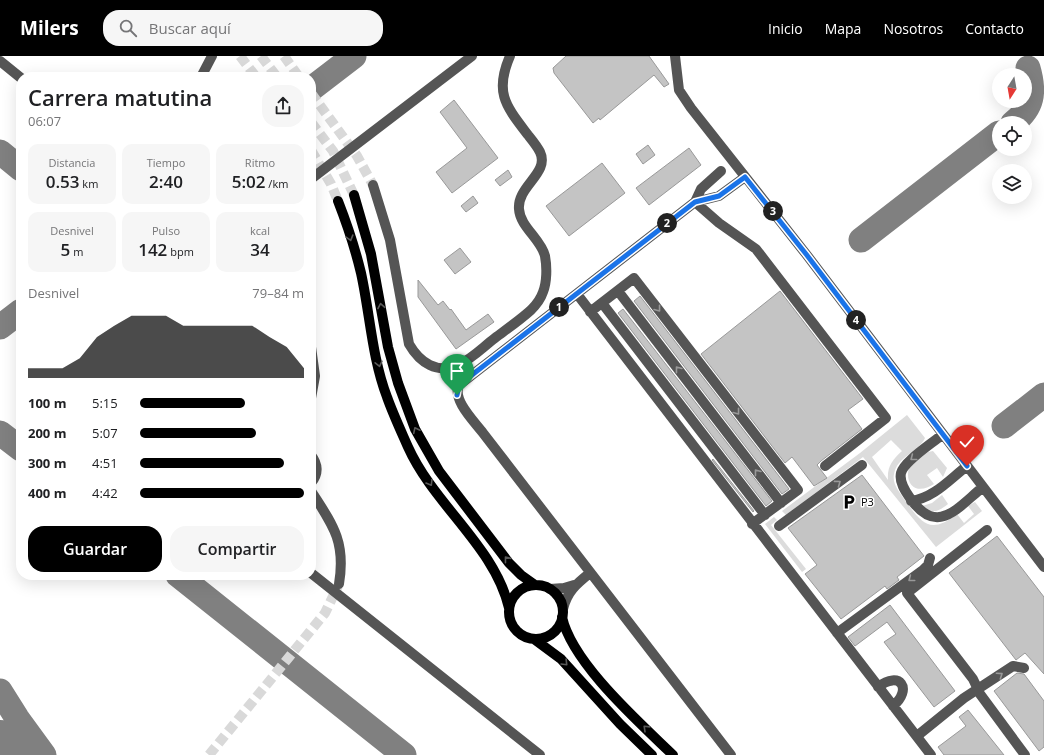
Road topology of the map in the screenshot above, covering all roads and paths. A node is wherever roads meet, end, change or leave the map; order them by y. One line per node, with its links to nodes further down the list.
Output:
1 (212, 56): 6 (street)
2 (472, 56): 9 (street)
3 (510, 56): 11 (street)
4 (675, 56): 10 (street)
5 (0, 61): 7 (street)
6 (204, 72)
7 (16, 74)
8 (721, 171): 14 (street)
9 (316, 175)
10 (745, 177): 14 (street); 19 (street)
11 (373, 185)
12 (354, 195): 37 (main road, one-way to 12)
13 (338, 201): 40 (main road, one-way to 40)
14 (695, 202): 16 (street); 21 (street)
15 (618, 291): 17 (street); 28 (street, one-way to 15); 28 (street, one-way to 28)
16 (577, 294): 18 (street); 34 (street)
17 (602, 303): 18 (street); 29 (street)
18 (590, 312): 30 (street)
19 (944, 434): 23 (street); 27 (street, one-way to 27)
20 (316, 462): 24 (street)
21 (825, 466)
22 (862, 466): 28 (street, one-way to 22)
23 (967, 466): 25 (street); 27 (street)
24 (316, 476)
25 (983, 487): 27 (street); 33 (street)
26 (316, 499): 36 (street)
27 (912, 501)
28 (777, 506): 29 (street)
29 (765, 515): 30 (street)
30 (752, 524): 42 (street)
31 (987, 530): 46 (street)
32 (930, 558): 42 (street, one-way to 42)
33 (1044, 567)
34 (590, 573): 38 (street); 52 (street)
35 (316, 577): 49 (street)
36 (339, 584)
37 (536, 585): 39 (main road); 40 (main road)
38 (574, 586): 39 (street); 41 (street)
39 (550, 589): 41 (main road)
40 (509, 608): 43 (main road)
41 (562, 613): 43 (main road); 51 (main road, one-way to 41)
42 (837, 633): 45 (street)
43 (534, 639): 50 (main road, one-way to 50)
44 (1024, 668): 46 (street, one-way to 44)
45 (878, 687): 47 (street); 47 (street)
46 (978, 690): 48 (street); 54 (street)
47 (893, 706): 48 (street)
48 (917, 736): 53 (street)
49 (540, 755)
50 (652, 755)
51 (673, 755)
52 (731, 755)
53 (931, 755)
54 (1025, 755)

